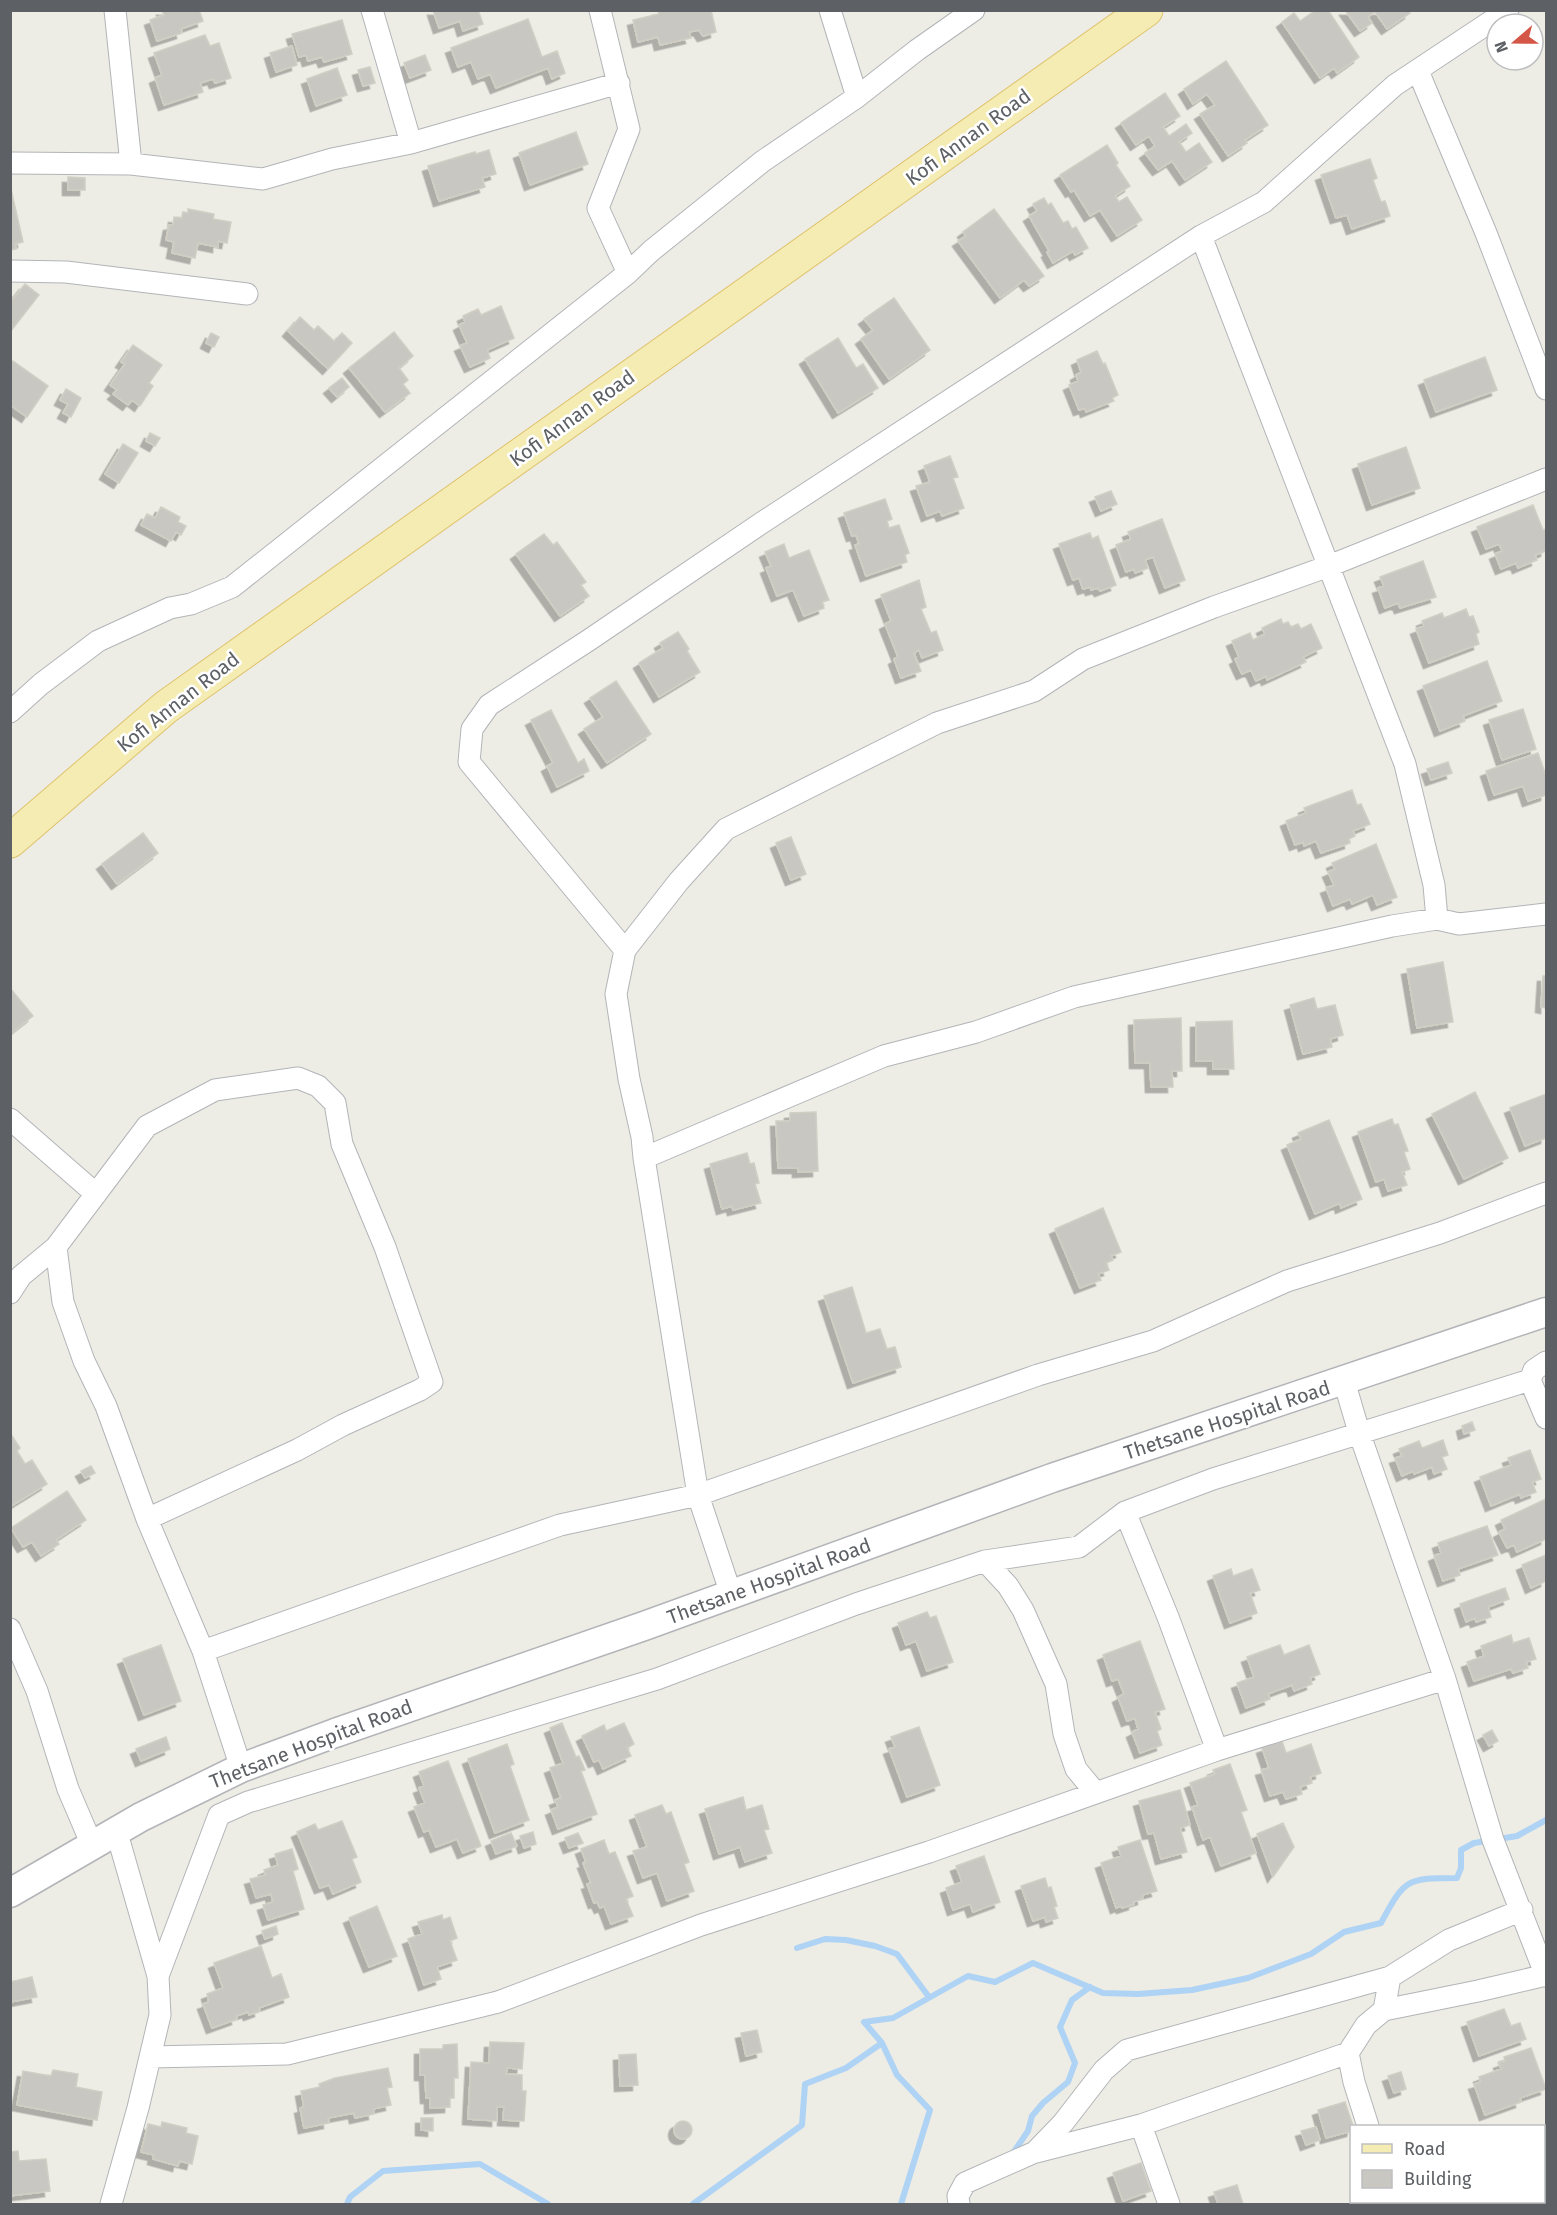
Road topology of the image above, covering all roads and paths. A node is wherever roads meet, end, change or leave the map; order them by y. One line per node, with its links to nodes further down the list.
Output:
1 (115, 10): 13 (street)
2 (372, 10): 11 (street)
3 (600, 10): 9 (street)
4 (830, 10): 10 (street)
5 (974, 10): 10 (street)
6 (1146, 10): 22 (main road, Kofi Annan Road)
7 (1508, 10): 8 (street)
8 (1418, 71): 14 (street); 18 (street)
9 (619, 84): 11 (street); 16 (street)
10 (857, 97): 16 (street)
11 (411, 143): 13 (street)
12 (10, 163): 13 (street)
13 (131, 164)
14 (1201, 236): 20 (street); 25 (street)
15 (10, 271): 17 (street)
16 (628, 273): 21 (street)
17 (247, 294)
18 (1546, 389)
19 (1546, 479): 20 (street)
20 (1329, 566): 24 (street); 25 (street)
21 (10, 712)
22 (10, 841)
23 (1546, 914): 24 (street)
24 (1437, 919): 27 (street)
25 (625, 950): 27 (street)
26 (10, 1119): 28 (street)
27 (644, 1158): 38 (street)
28 (96, 1194): 30 (street); 40 (street)
29 (1546, 1194): 38 (street)
30 (56, 1247): 31 (street); 40 (street)
31 (10, 1293)
32 (1546, 1312): 35 (main road, Thetsane Hospital Road)
33 (1546, 1362): 34 (street)
34 (1530, 1380): 36 (street); 37 (street)
35 (1344, 1381): 37 (street); 42 (main road, Thetsane Hospital Road)
36 (1546, 1418)
37 (1359, 1432): 39 (street); 45 (street)
38 (698, 1496): 42 (street); 44 (street)
39 (1125, 1512): 41 (street); 46 (street)
40 (147, 1519): 44 (street)
41 (985, 1561): 48 (street); 54 (street)
42 (731, 1594): 47 (main road, Thetsane Hospital Road)
43 (10, 1629): 50 (street)
44 (203, 1651): 47 (street)
45 (1445, 1679): 46 (street); 52 (street)
46 (1217, 1750): 48 (street)
47 (241, 1768): 49 (main road, Thetsane Hospital Road)
48 (1095, 1792): 58 (street)
49 (116, 1830): 50 (main road, Thetsane Hospital Road); 54 (street)
50 (92, 1845): 51 (main road, Thetsane Hospital Road)
51 (10, 1893)
52 (1522, 1910): 53 (street); 55 (street)
53 (1546, 1970): 56 (street)
54 (158, 1976): 58 (street)
55 (1390, 1977): 56 (street); 61 (street)
56 (1384, 2010): 57 (street)
57 (1348, 2053): 59 (street); 60 (street)
58 (150, 2057): 62 (street)
59 (1141, 2125): 61 (street); 64 (street)
60 (1367, 2125)
61 (1035, 2152): 63 (street)
62 (113, 2203)
63 (959, 2205)
64 (1169, 2205)

